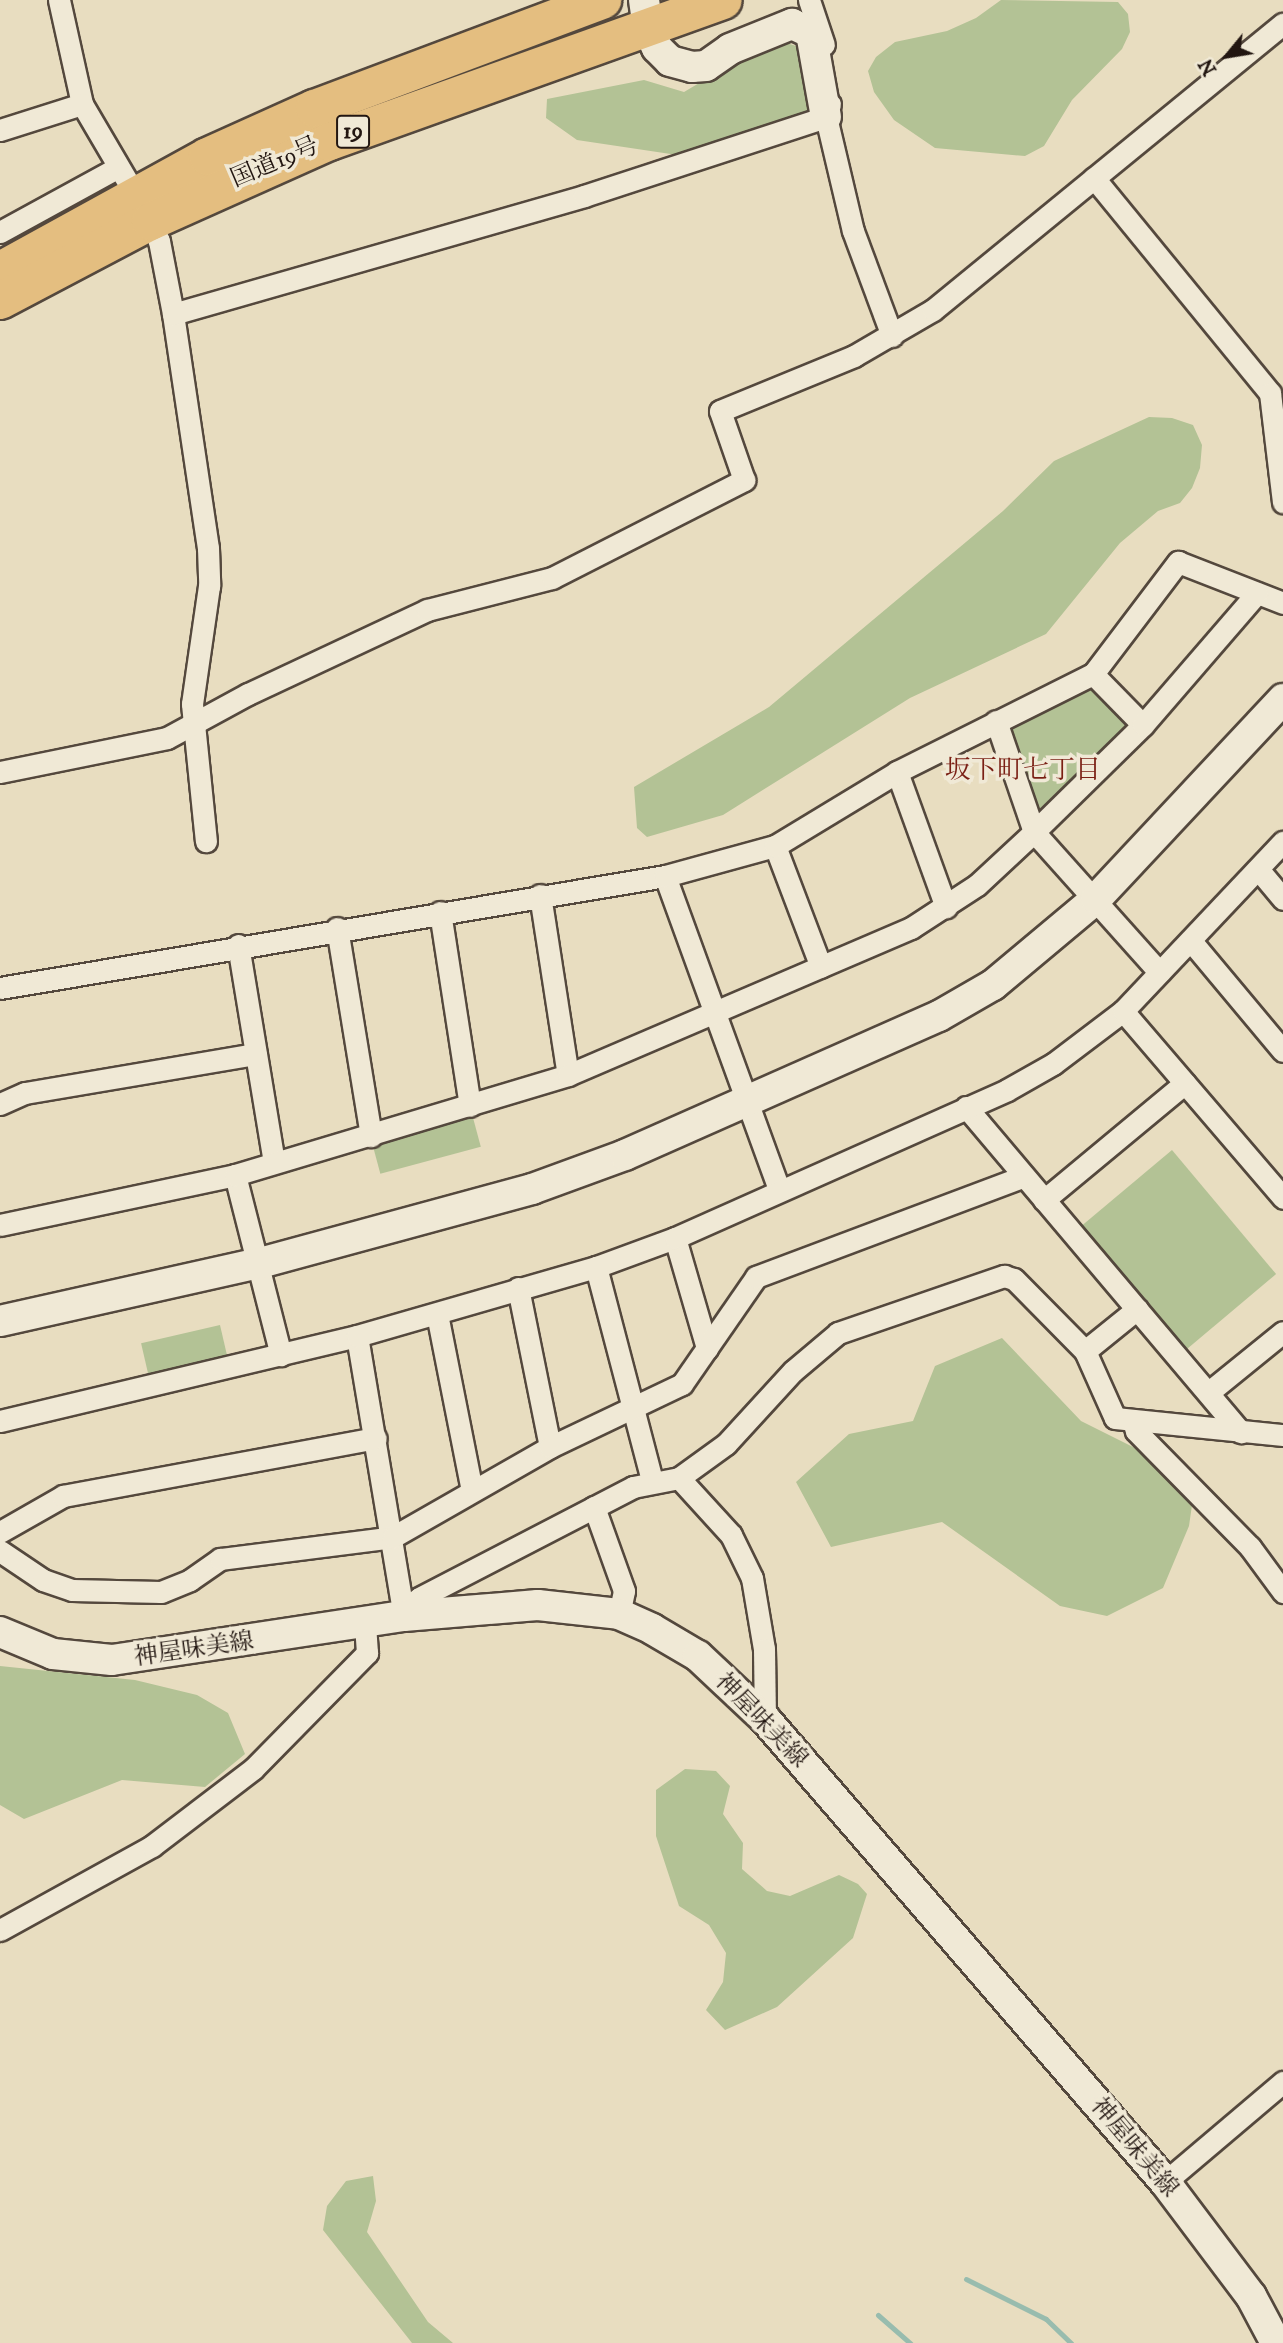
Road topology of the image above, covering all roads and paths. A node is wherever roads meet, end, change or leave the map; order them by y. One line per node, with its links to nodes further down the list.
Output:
1 (59, 0): 8 (street)
2 (602, 0): 12 (highway, 国道19号 / 19)
3 (616, 0): 6 (street)
4 (722, 0): 6 (highway, 国道19号 / 19)
5 (809, 0): 9 (street)
6 (646, 15): 9 (street); 12 (highway, 国道19号 / 19)
7 (1283, 24): 11 (street)
8 (82, 104): 10 (street); 12 (street)
9 (826, 117): 16 (street); 17 (street)
10 (0, 130)
11 (1094, 178): 17 (street); 18 (street)
12 (134, 195): 13 (street); 14 (highway, 国道19号 / 19); 15 (highway, 国道19号 / 19); 16 (street)
13 (0, 232)
14 (0, 270)
15 (0, 300)
16 (173, 314): 24 (street)
17 (892, 336): 24 (street)
18 (1283, 502)
19 (1257, 593): 20 (street); 21 (street); 25 (street)
20 (1283, 603)
21 (1093, 674): 23 (street); 25 (street)
22 (1283, 699): 35 (street)
23 (996, 721): 27 (street); 28 (street)
24 (192, 724): 26 (street); 29 (street)
25 (1143, 725): 28 (street)
26 (0, 772)
27 (897, 772): 31 (street); 37 (street)
28 (1034, 832): 35 (street); 37 (street)
29 (206, 841)
30 (1283, 842): 32 (street)
31 (775, 846): 33 (street); 42 (street)
32 (1258, 869): 36 (street); 40 (street)
33 (665, 876): 34 (street); 46 (street)
34 (540, 895): 38 (street); 49 (street)
35 (1096, 899): 43 (street); 51 (street)
36 (1283, 899)
37 (946, 906): 42 (street)
38 (440, 912): 39 (street); 53 (street)
39 (337, 928): 41 (street); 55 (street)
40 (1191, 941): 43 (street); 47 (street)
41 (238, 945): 44 (street); 48 (street)
42 (821, 967): 46 (street)
43 (1159, 972): 45 (street)
44 (0, 988)
45 (1123, 1011): 50 (street); 54 (street)
46 (714, 1013): 49 (street); 51 (street)
47 (1283, 1051)
48 (256, 1054): 52 (street); 56 (street)
49 (568, 1075): 53 (street)
50 (1185, 1083): 60 (street); 61 (street)
51 (746, 1101): 59 (street); 64 (street)
52 (0, 1104)
53 (470, 1106): 55 (street)
54 (966, 1107): 58 (street); 59 (street)
55 (371, 1136): 56 (street)
56 (274, 1162): 57 (street)
57 (235, 1175): 62 (street); 64 (street)
58 (1024, 1177): 61 (street); 72 (street)
59 (779, 1190): 63 (street)
60 (1283, 1198)
61 (1044, 1200): 67 (street)
62 (0, 1225)
63 (675, 1238): 65 (street); 72 (street)
64 (260, 1263): 69 (street); 74 (street)
65 (596, 1267): 66 (street); 76 (street)
66 (518, 1288): 68 (street); 82 (street)
67 (1137, 1309): 73 (street); 75 (street)
68 (437, 1314): 71 (street); 85 (street)
69 (0, 1321)
70 (1282, 1335): 75 (street)
71 (356, 1336): 74 (street); 81 (street)
72 (707, 1348): 76 (street)
73 (1085, 1351): 78 (street); 83 (street)
74 (281, 1355): 77 (street)
75 (1209, 1392): 79 (street)
76 (633, 1406): 82 (street); 84 (street)
77 (0, 1421)
78 (1133, 1421): 79 (street); 90 (street)
79 (1241, 1432): 80 (street)
80 (1283, 1435)
81 (376, 1438): 87 (street); 88 (street)
82 (550, 1447): 85 (street)
83 (679, 1478): 84 (street); 95 (street)
84 (652, 1480): 86 (street)
85 (472, 1490): 88 (street)
86 (594, 1507): 91 (street); 92 (street)
87 (0, 1532)
88 (393, 1536): 89 (street); 92 (street)
89 (0, 1551)
90 (1283, 1592)
91 (619, 1614): 92 (street, 神屋味美線); 95 (street, 神屋味美線)
92 (404, 1616): 93 (street, 神屋味美線)
93 (365, 1625): 94 (street, 神屋味美線); 96 (street)
94 (0, 1632)
95 (765, 1719): 98 (street, 神屋味美線)
96 (0, 1930)
97 (1283, 2082): 98 (street)
98 (1165, 2182): 99 (street, 神屋味美線)
99 (1276, 2343)

